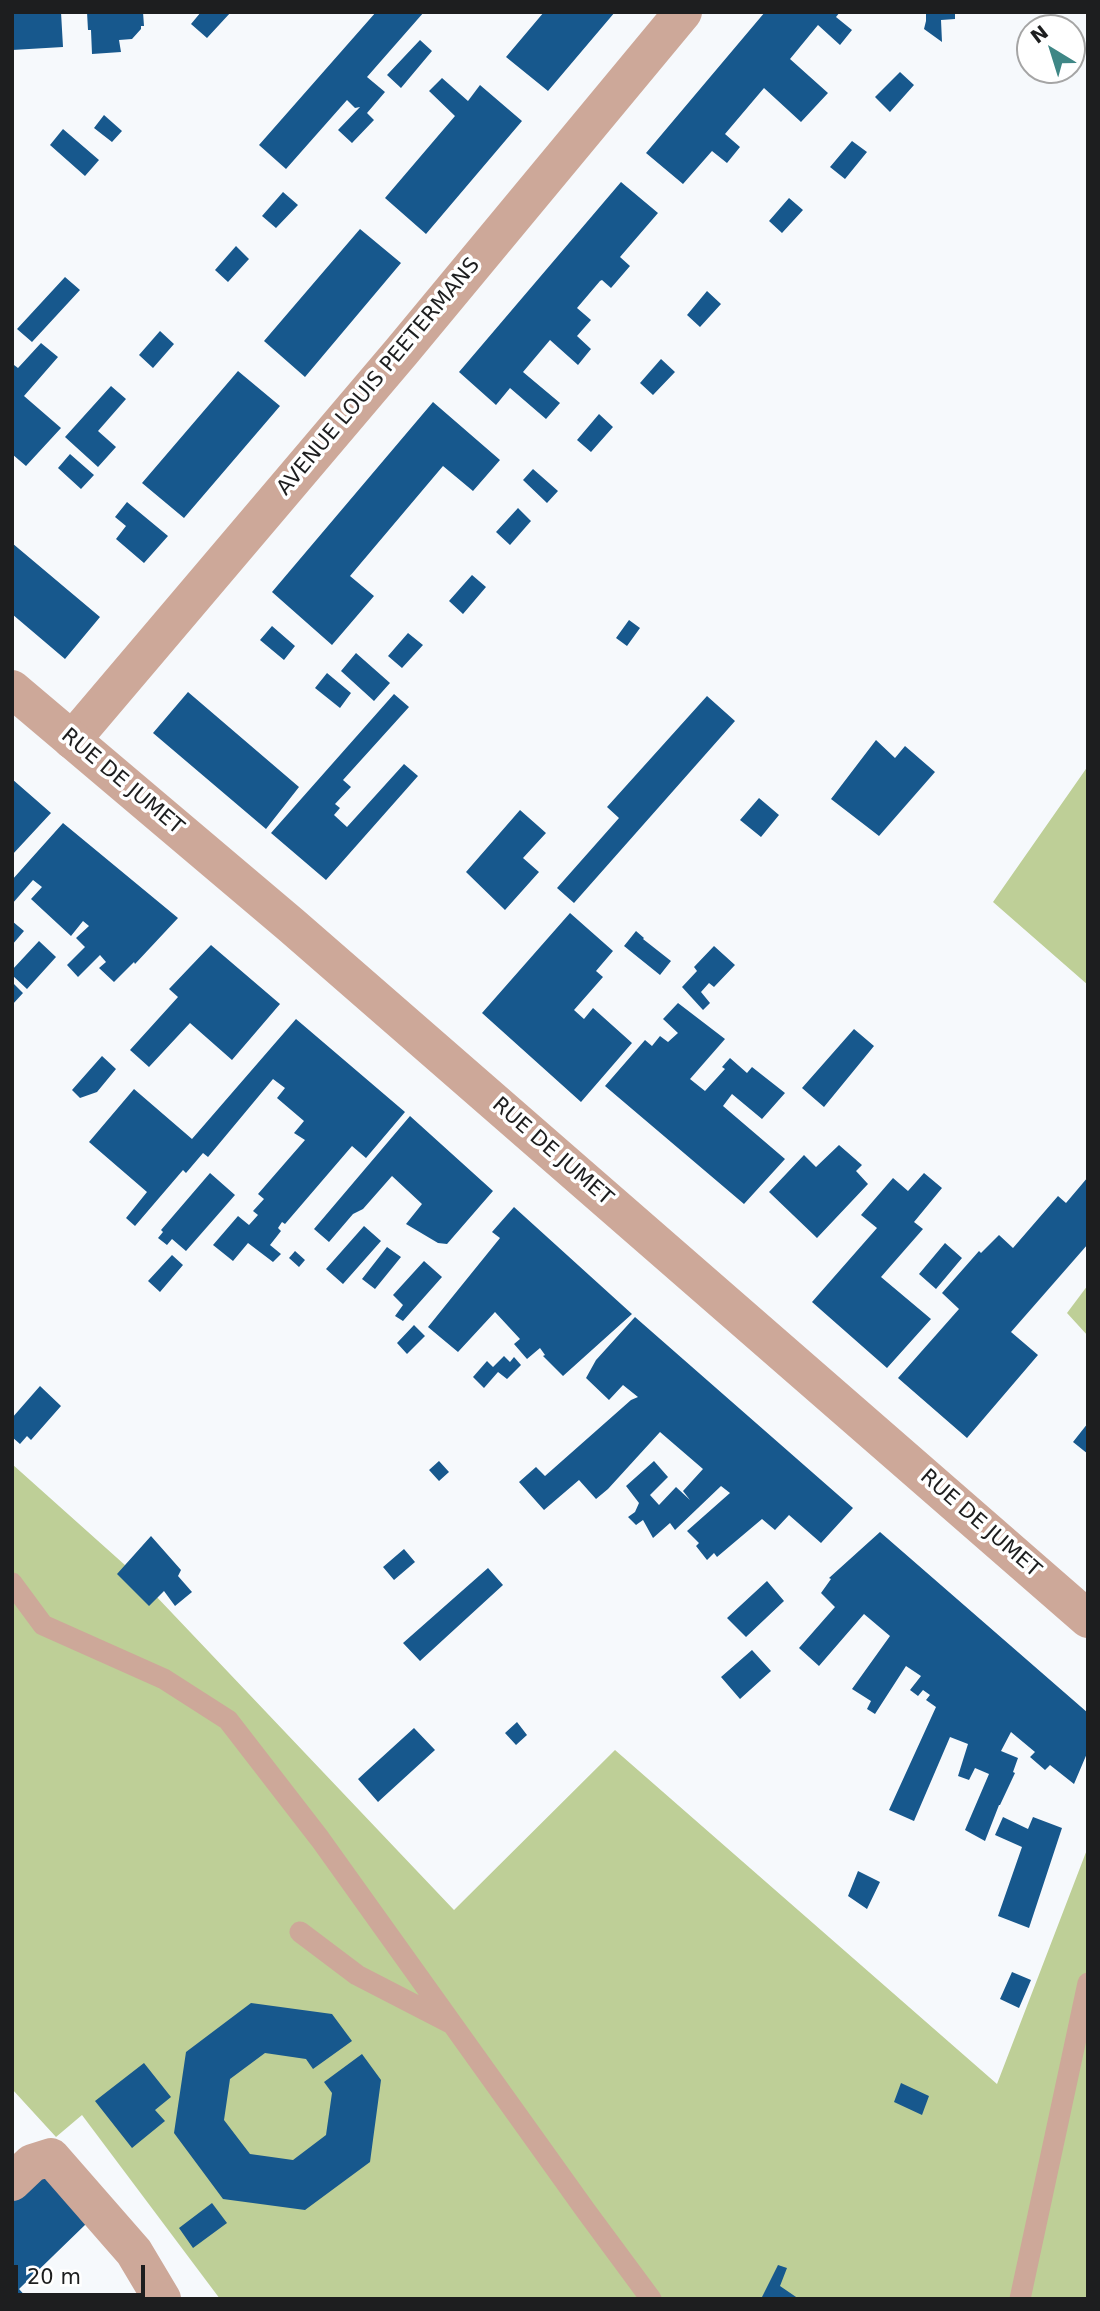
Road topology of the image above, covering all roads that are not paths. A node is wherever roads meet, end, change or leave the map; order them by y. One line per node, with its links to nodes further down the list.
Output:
1 (683, 12): 3 (street, AVENUE LOUIS PEETERMANS)
2 (12, 690): 3 (street, RUE DE JUMET)
3 (72, 740): 5 (street, RUE DE JUMET)
4 (12, 1583): 8 (lane)
5 (1088, 1619)
6 (300, 1932): 8 (lane)
7 (1088, 1983): 12 (lane)
8 (453, 2025): 11 (lane)
9 (12, 2182): 10 (street)
10 (162, 2299)
11 (651, 2299)
12 (1020, 2299)

